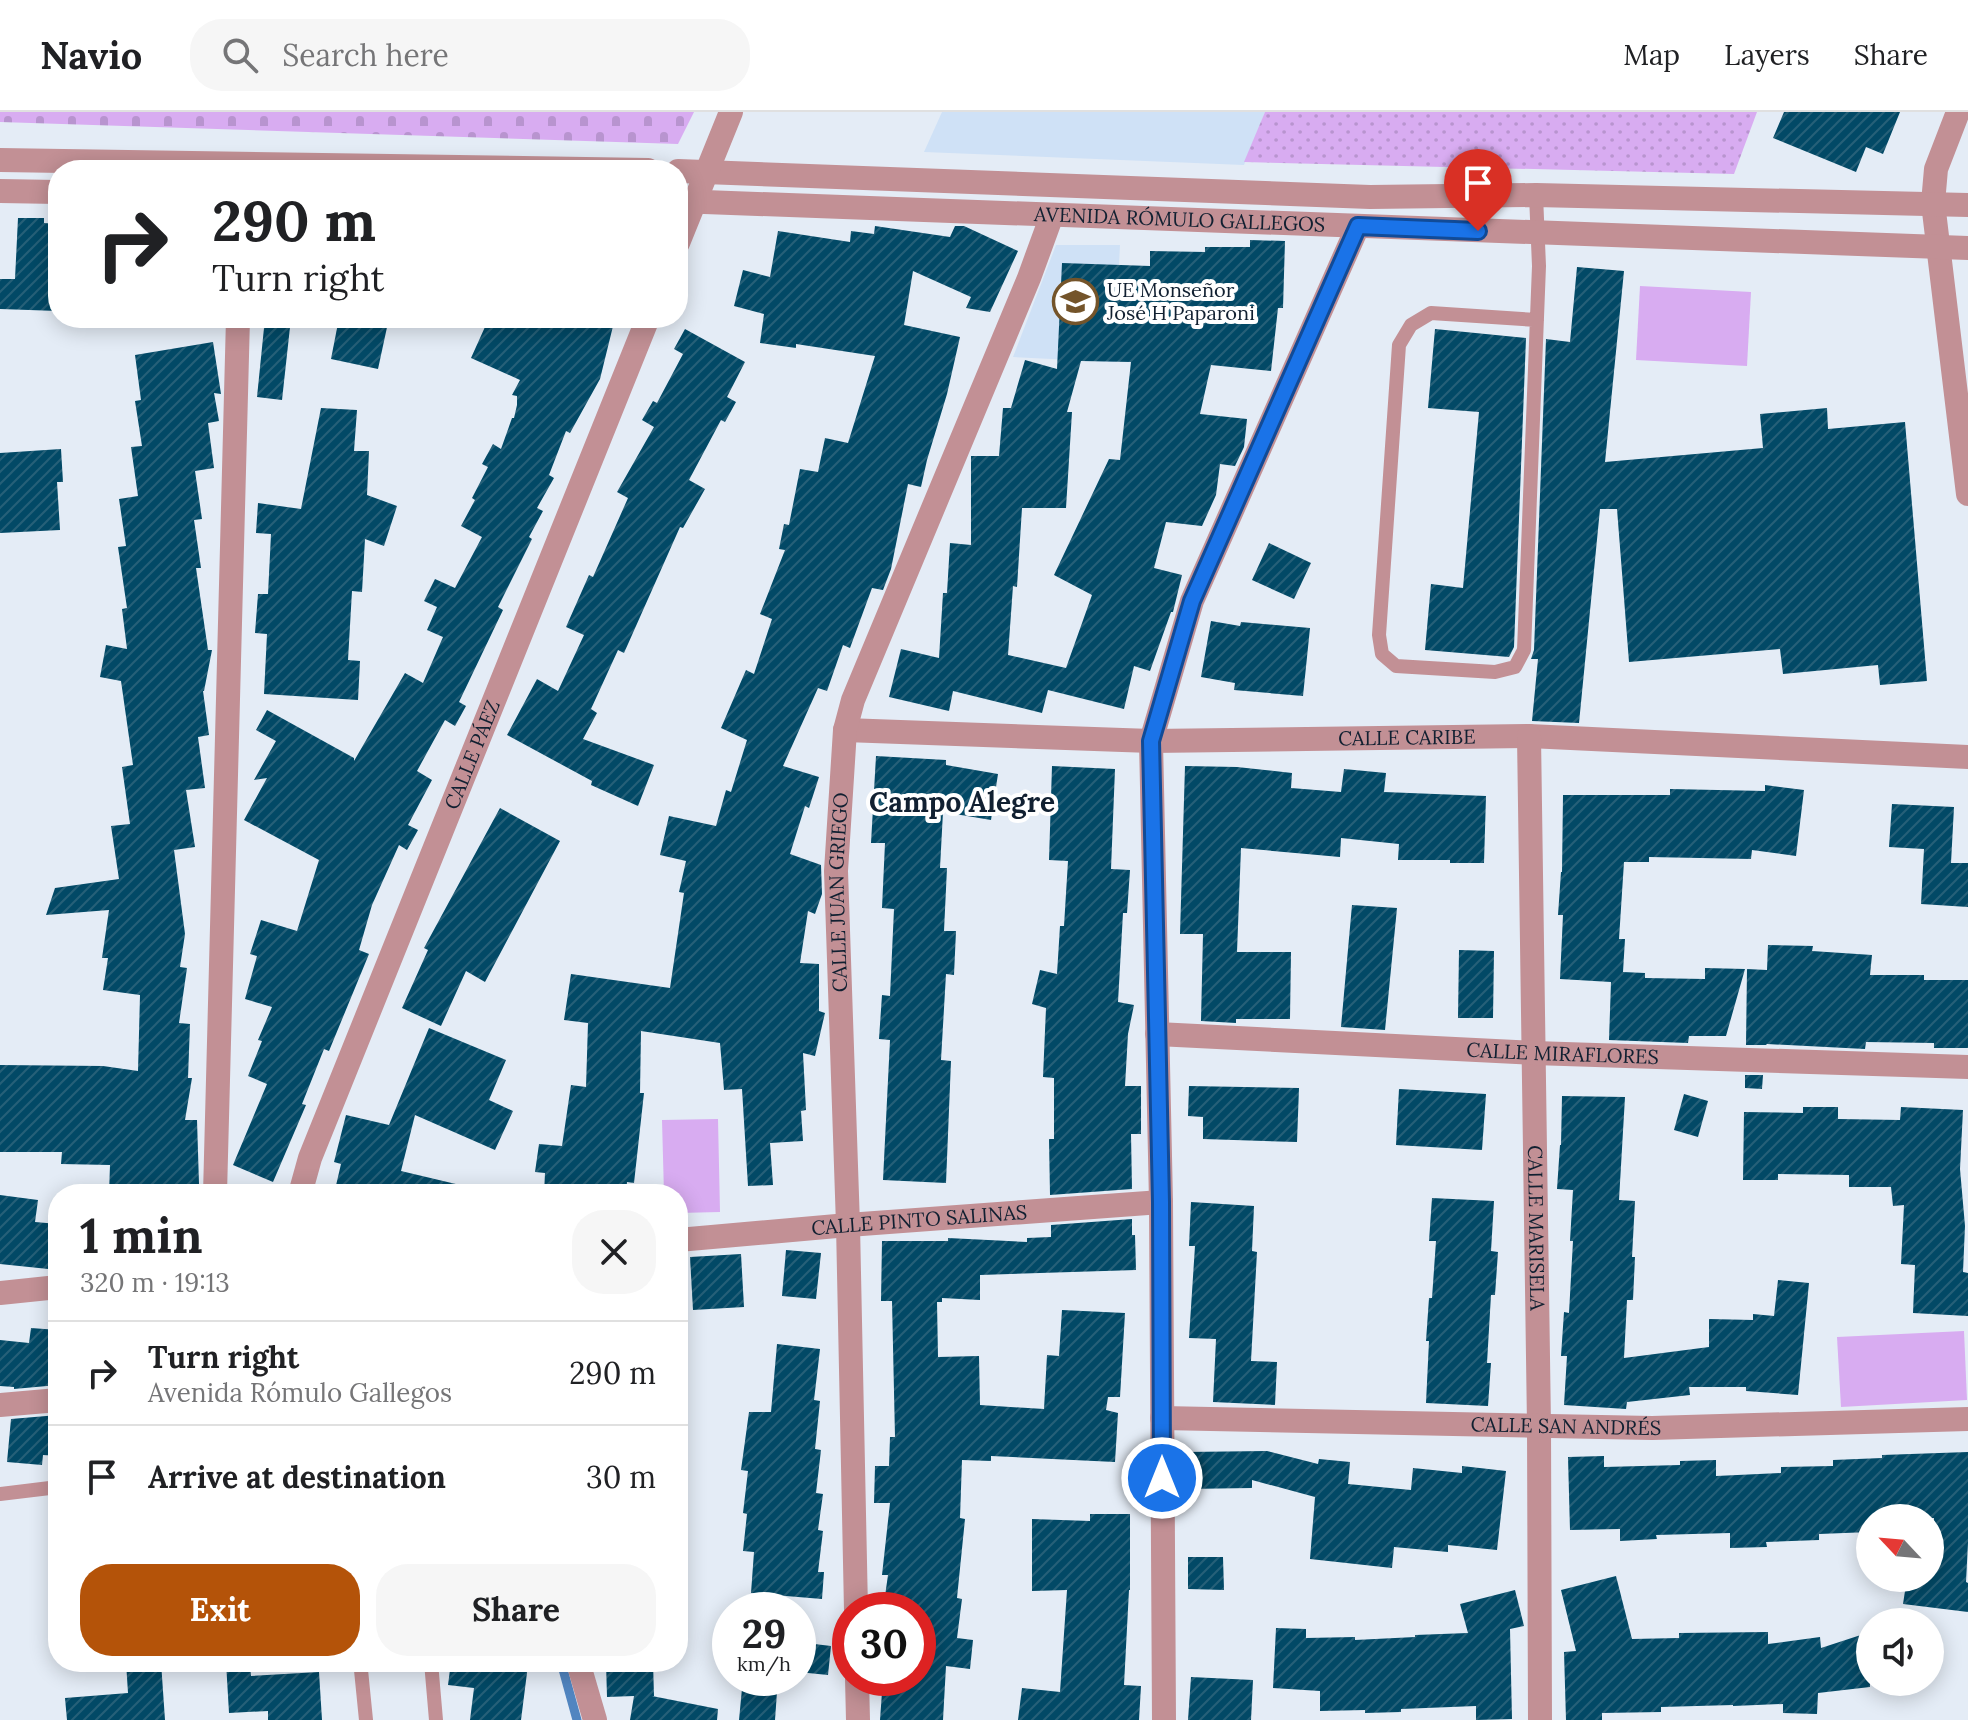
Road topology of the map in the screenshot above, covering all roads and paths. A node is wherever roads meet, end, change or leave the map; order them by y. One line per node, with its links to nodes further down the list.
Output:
1 (731, 112): 6 (street)
2 (1958, 112): 12 (street)
3 (0, 160): 4 (street)
4 (48, 161)
5 (688, 171): 6 (street, AVENIDA RÓMULO GALLEGOS)
6 (706, 172): 9 (street, AVENIDA RÓMULO GALLEGOS); 10 (street)
7 (0, 191): 8 (street)
8 (48, 192)
9 (1536, 195): 12 (street, AVENIDA RÓMULO GALLEGOS); 16 (lane)
10 (688, 198)
11 (688, 201): 14 (street, AVENIDA RÓMULO GALLEGOS)
12 (1933, 203): 13 (street, AVENIDA RÓMULO GALLEGOS); 17 (street)
13 (1968, 205)
14 (1052, 215): 15 (street, AVENIDA RÓMULO GALLEGOS); 23 (street, CALLE JUAN GRIEGO)
15 (1358, 226): 16 (street, AVENIDA RÓMULO GALLEGOS); 25 (street)
16 (1538, 233): 17 (street, AVENIDA RÓMULO GALLEGOS); 19 (lane)
17 (1938, 248): 18 (street, AVENIDA RÓMULO GALLEGOS); 22 (street)
18 (1968, 248)
19 (1537, 320): 19 (lane)
20 (238, 328): 30 (street)
21 (644, 328): 31 (street, CALLE PÁEZ)
22 (1968, 494)
23 (845, 730): 25 (street, CALLE CARIBE); 33 (street, CALLE JUAN GRIEGO)
24 (1529, 736): 25 (street, CALLE CARIBE); 26 (street, CALLE CARIBE); 28 (street, CALLE MARISELA)
25 (1151, 741): 27 (street)
26 (1968, 757)
27 (1157, 1034): 28 (street, CALLE MIRAFLORES); 32 (street)
28 (1534, 1053): 29 (street, CALLE MIRAFLORES); 41 (street, CALLE MARISELA)
29 (1968, 1067)
30 (215, 1184)
31 (303, 1184)
32 (1161, 1202): 33 (street, CALLE PINTO SALINAS); 39 (street)
33 (848, 1225): 34 (street, CALLE PINTO SALINAS); 44 (street, CALLE JUAN GRIEGO)
34 (688, 1239)
35 (48, 1288): 36 (street)
36 (0, 1293)
37 (48, 1401): 38 (street)
38 (0, 1405)
39 (1162, 1418): 41 (street, CALLE SAN ANDRÉS); 53 (street)
40 (1968, 1419): 41 (street, CALLE SAN ANDRÉS)
41 (1539, 1426): 54 (street, CALLE MARISELA)
42 (48, 1488): 43 (lane)
43 (0, 1494)
44 (856, 1592)
45 (361, 1672): 49 (lane)
46 (432, 1672): 50 (lane)
47 (581, 1672): 51 (street)
48 (857, 1696): 52 (street)
49 (366, 1720)
50 (436, 1720)
51 (595, 1720)
52 (858, 1720)
53 (1164, 1720)
54 (1540, 1720)

